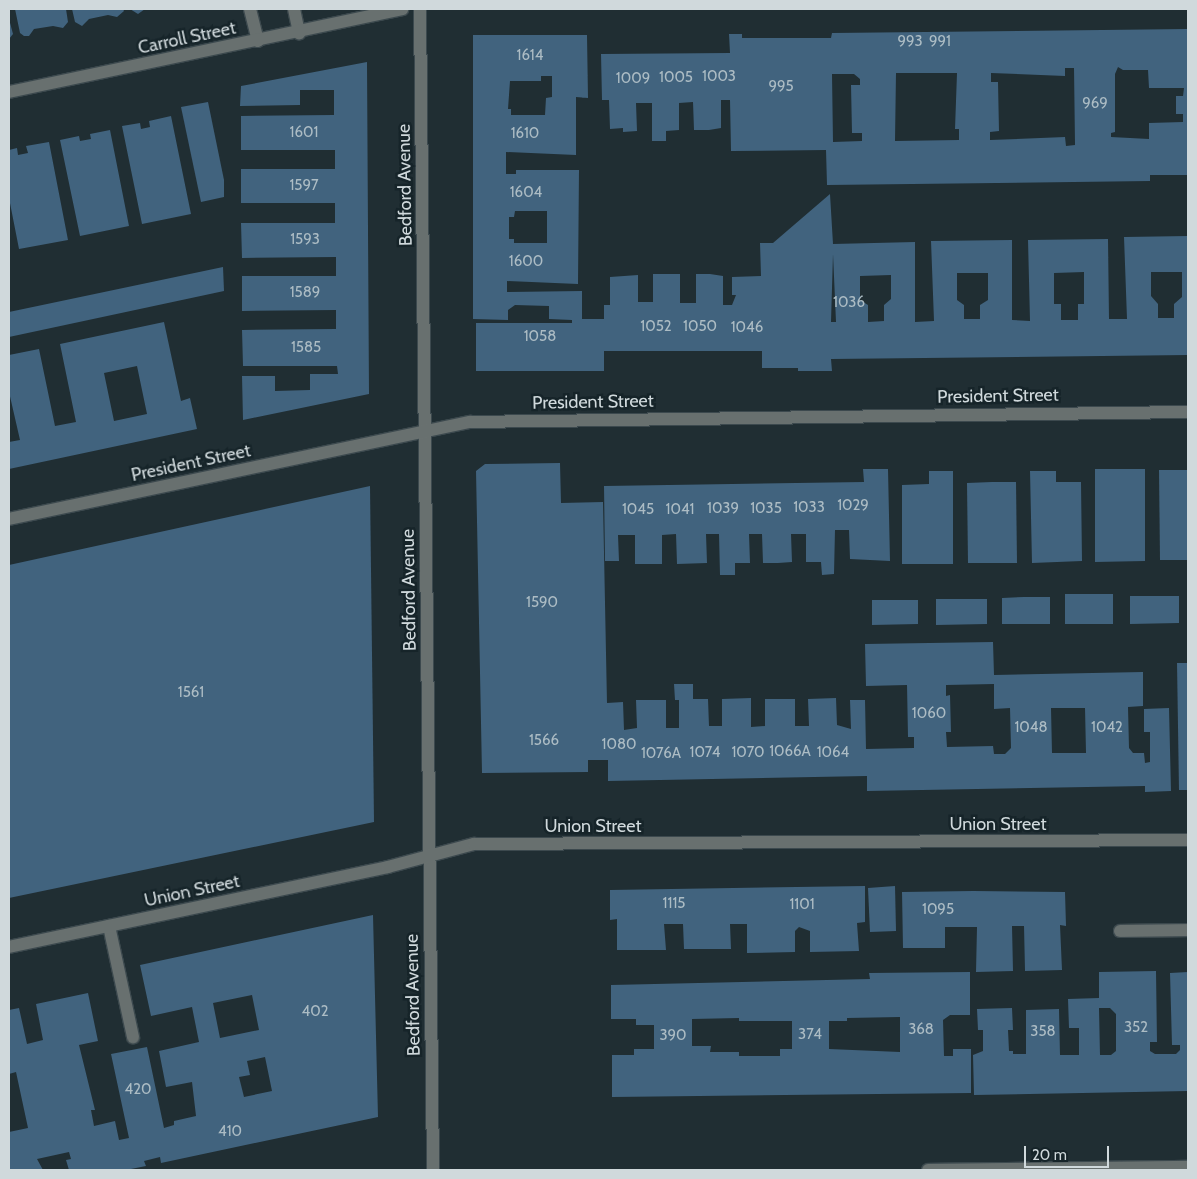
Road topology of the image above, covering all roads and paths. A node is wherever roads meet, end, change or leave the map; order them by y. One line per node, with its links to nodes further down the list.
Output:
1 (250, 9): 6 (street)
2 (294, 9): 5 (street)
3 (402, 9): 5 (street, Carroll Street)
4 (420, 9): 9 (street, Bedford Avenue)
5 (299, 33): 6 (street, Carroll Street)
6 (258, 41): 7 (street, Carroll Street)
7 (9, 92)
8 (1188, 412): 9 (street, President Street)
9 (425, 431): 10 (street, President Street); 12 (street, Bedford Avenue)
10 (9, 519)
11 (1188, 840): 12 (street, Union Street)
12 (430, 856): 13 (street, Union Street); 19 (street, Bedford Avenue)
13 (110, 926): 16 (street, Union Street); 17 (street)
14 (1120, 930): 15 (street)
15 (1188, 930)
16 (9, 947)
17 (133, 1037)
18 (1188, 1167): 20 (street)
19 (433, 1170)
20 (928, 1170)

